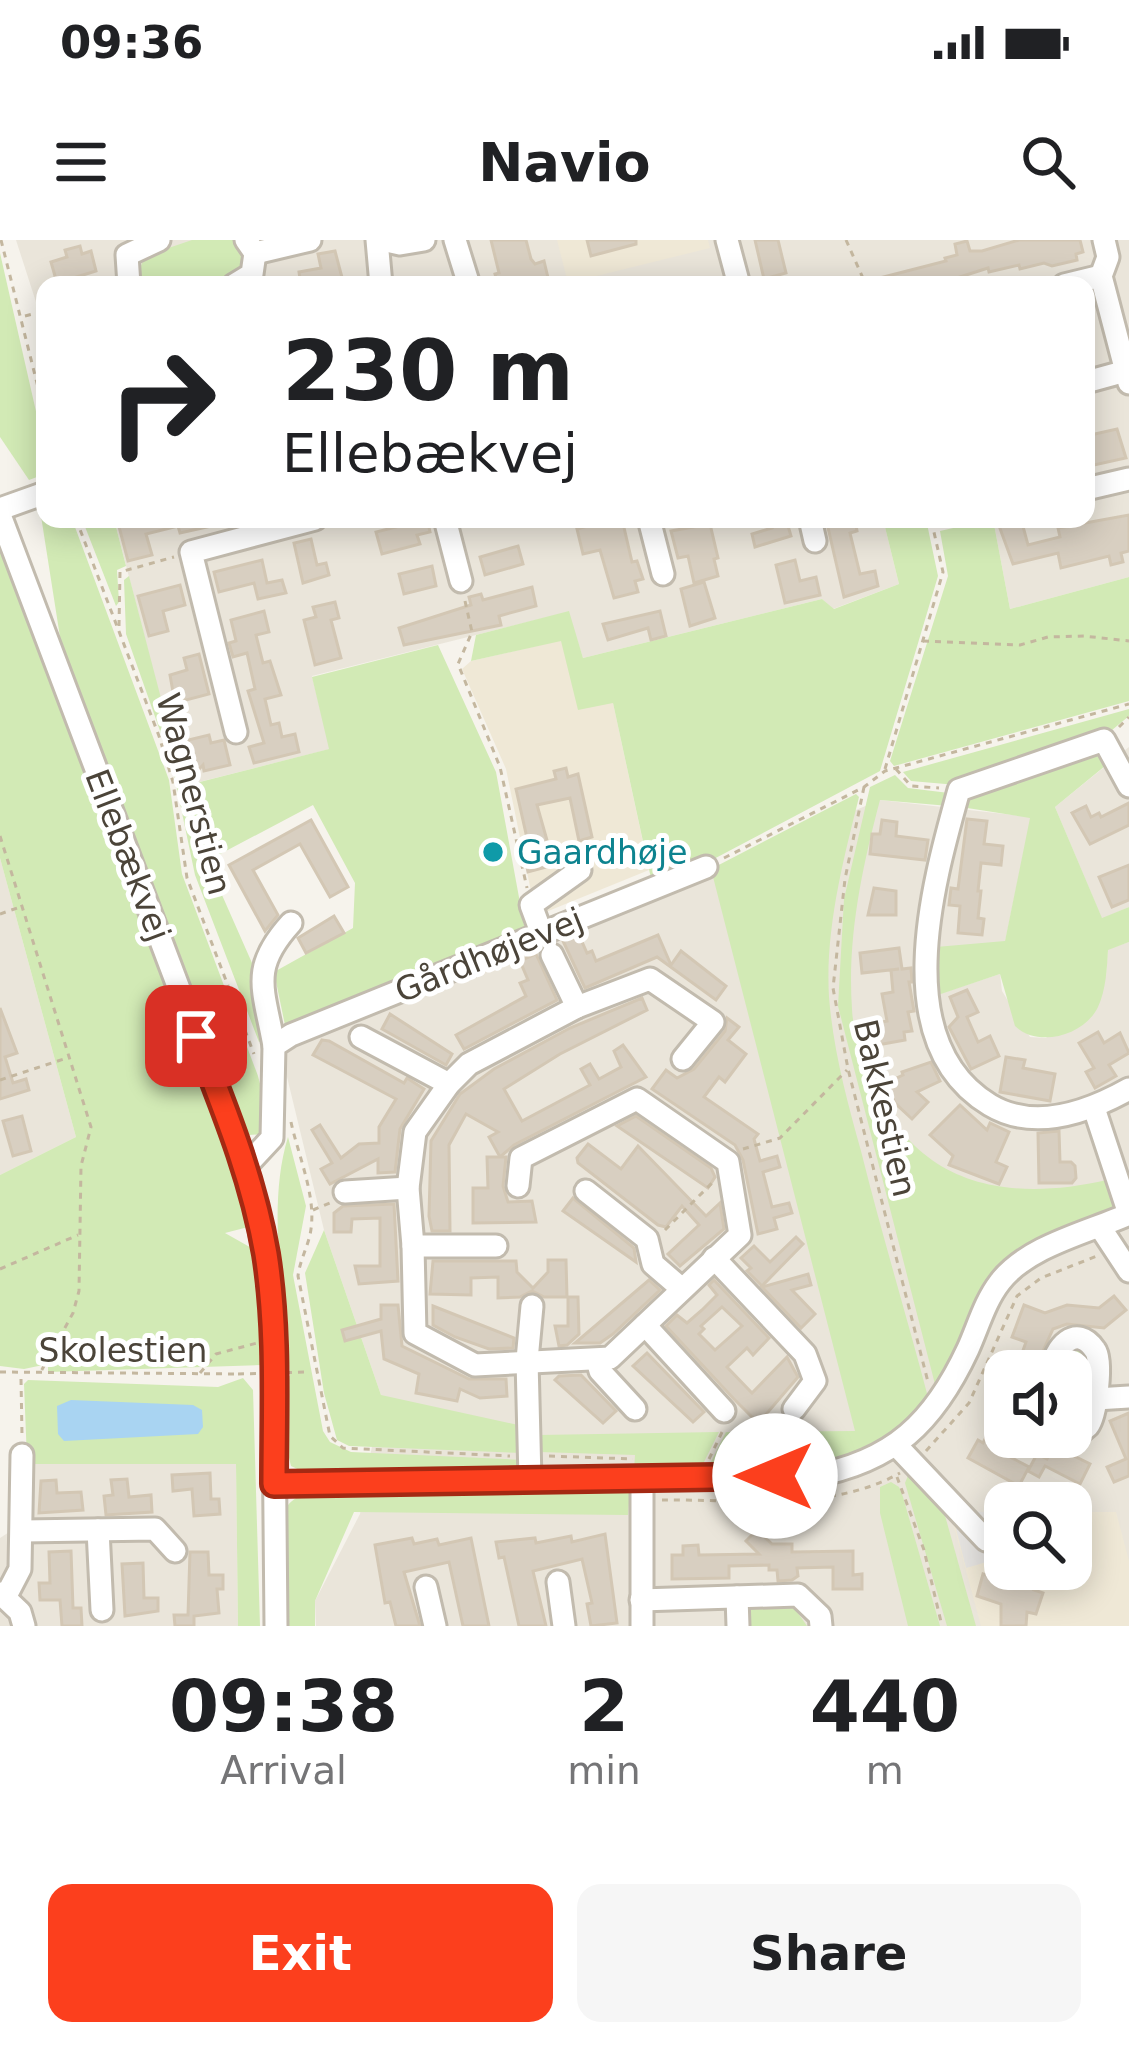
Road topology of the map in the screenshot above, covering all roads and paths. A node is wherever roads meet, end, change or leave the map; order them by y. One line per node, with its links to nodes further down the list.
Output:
1 (1, 240): 19 (path)
2 (159, 240): 11 (street)
3 (310, 240): 9 (street)
4 (380, 240): 5 (street); 13 (street)
5 (424, 240)
6 (455, 240): 14 (street)
7 (727, 240): 15 (street)
8 (846, 240): 16 (path)
9 (251, 247): 12 (street)
10 (1111, 257): 17 (street); 21 (street)
11 (128, 276)
12 (249, 276)
13 (381, 276)
14 (466, 276)
15 (737, 276)
16 (862, 276)
17 (1079, 276)
18 (36, 313): 19 (path)
19 (23, 317): 20 (path)
20 (36, 375)
21 (1128, 377): 22 (street)
22 (1095, 381)
23 (1129, 479): 24 (street)
24 (1095, 487)
25 (36, 497): 26 (street)
26 (0, 512): 67 (street, Ellebækvej)
27 (80, 528): 35 (path, Wagnerstien)
28 (281, 528): 32 (street)
29 (448, 528): 34 (street)
30 (651, 528): 33 (street)
31 (933, 528): 36 (path)
32 (191, 552): 35 (path); 39 (street)
33 (663, 574)
34 (461, 581): 48 (path)
35 (119, 628): 60 (path, Wagnerstien)
36 (923, 641): 37 (path); 41 (path)
37 (1129, 641)
38 (1129, 704): 40 (path)
39 (236, 732)
40 (896, 769): 41 (path); 44 (path)
41 (885, 771): 43 (path)
42 (1129, 786): 44 (street)
43 (863, 787): 46 (path); 59 (path, Bakkestien)
44 (959, 790): 65 (street)
45 (0, 836): 49 (path)
46 (706, 867): 52 (street, Gårdhøjevej)
47 (580, 870): 48 (street)
48 (531, 905): 52 (street)
49 (22, 907): 50 (path); 57 (path)
50 (0, 914)
51 (292, 923): 56 (street)
52 (541, 932): 56 (street, Gårdhøjevej)
53 (552, 955): 54 (street)
54 (577, 1007): 58 (street); 62 (street)
55 (361, 1037): 62 (street)
56 (274, 1046): 60 (street)
57 (69, 1057): 61 (path); 73 (path)
58 (683, 1059)
59 (848, 1069): 66 (path); 95 (path, Bakkestien)
60 (272, 1078): 67 (street)
61 (0, 1080)
62 (449, 1084): 69 (street)
63 (1129, 1088): 65 (street)
64 (286, 1105): 89 (path)
65 (1094, 1108): 72 (street)
66 (728, 1162): 68 (street); 75 (path); 78 (street)
67 (246, 1166): 84 (street, Ellebækvej)
68 (518, 1186)
69 (408, 1188): 71 (street); 76 (street)
70 (586, 1191): 75 (street)
71 (345, 1192)
72 (1129, 1214): 74 (street)
73 (80, 1235): 79 (path); 92 (path)
74 (1106, 1237): 80 (street); 95 (street); 100 (path)
75 (647, 1239): 81 (street)
76 (413, 1246): 77 (street); 86 (street)
77 (496, 1246)
78 (714, 1258): 81 (street); 97 (street)
79 (0, 1268)
80 (1129, 1271)
81 (682, 1289): 83 (street)
82 (532, 1306): 86 (street)
83 (645, 1325): 87 (street); 98 (street)
84 (274, 1341): 90 (path); 108 (street, Ellebækvej)
85 (1056, 1350): 94 (street)
86 (526, 1360): 87 (street); 107 (street)
87 (598, 1360): 96 (street)
88 (0, 1372): 91 (path, Skolestien)
89 (317, 1373): 90 (path, Skolestien, bridge); 102 (path)
90 (199, 1374): 92 (path, Skolestien)
91 (21, 1375): 92 (path, Skolestien); 103 (path)
92 (39, 1375)
93 (1129, 1397): 94 (street)
94 (1096, 1399): 99 (street)
95 (935, 1407): 100 (path, Bakkestien); 101 (street)
96 (635, 1409)
97 (794, 1409)
98 (724, 1411): 105 (path)
99 (1092, 1421)
100 (943, 1436): 104 (path)
101 (896, 1445): 104 (street); 105 (street)
102 (437, 1453)
103 (22, 1455): 110 (street)
104 (904, 1469): 111 (street); 126 (path)
105 (700, 1477): 106 (street)
106 (642, 1478): 107 (street); 117 (street)
107 (530, 1480): 108 (street)
108 (274, 1484): 120 (street, Ellebækvej)
109 (98, 1530): 110 (street); 112 (street); 118 (street)
110 (23, 1531): 115 (street)
111 (984, 1538)
112 (175, 1551)
113 (558, 1582): 122 (street)
114 (426, 1587): 121 (street)
115 (3, 1595): 119 (street)
116 (737, 1597): 117 (street); 124 (street); 125 (street)
117 (641, 1600): 123 (street)
118 (102, 1610)
119 (24, 1626)
120 (276, 1626)
121 (435, 1626)
122 (563, 1626)
123 (642, 1626)
124 (737, 1626)
125 (821, 1626)
126 (942, 1626)

